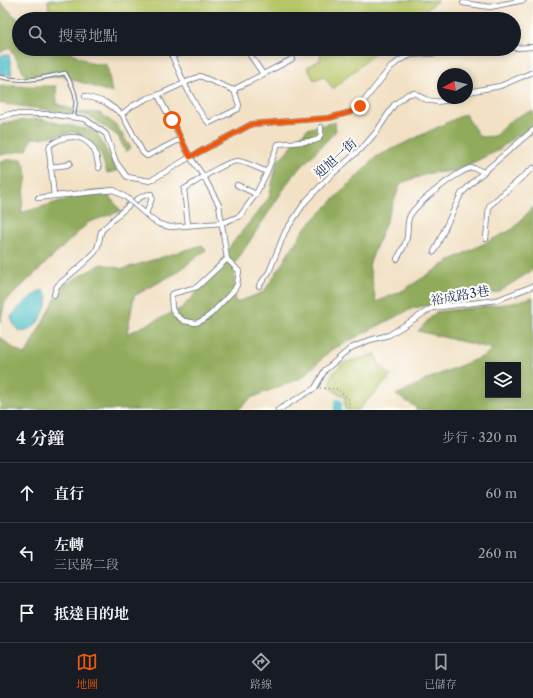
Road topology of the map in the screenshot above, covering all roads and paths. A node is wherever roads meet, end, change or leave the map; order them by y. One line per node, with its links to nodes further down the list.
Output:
1 (524, 0): 2 (street)
2 (463, 3)
3 (533, 47): 4 (street)
4 (521, 48)
5 (172, 56): 12 (street)
6 (251, 56): 10 (street)
7 (409, 56): 24 (street)
8 (292, 59): 10 (street)
9 (533, 72): 14 (street)
10 (264, 74): 13 (street)
11 (0, 77): 20 (lane)
12 (185, 83): 13 (street); 13 (street); 15 (street)
13 (234, 90)
14 (473, 91)
15 (158, 95): 18 (street); 23 (street)
16 (85, 96): 18 (street)
17 (437, 101): 43 (street, 迎旭一街)
18 (122, 114): 23 (street)
19 (0, 117): 20 (street)
20 (73, 118): 24 (street)
21 (321, 127): 29 (street)
22 (533, 130): 30 (street)
23 (181, 139): 24 (street)
24 (190, 157): 31 (street)
25 (70, 163): 26 (street)
26 (50, 167): 27 (street); 34 (street)
27 (99, 168)
28 (533, 168): 39 (street)
29 (267, 172): 31 (street); 33 (street)
30 (484, 172): 40 (street); 42 (street)
31 (204, 177): 37 (street); 38 (street)
32 (236, 185): 33 (street)
33 (256, 194): 37 (street)
34 (54, 196): 35 (street); 36 (street, bridge)
35 (38, 198)
36 (146, 214): 38 (street); 45 (street)
37 (222, 223): 38 (street); 41 (street)
38 (188, 225)
39 (486, 238)
40 (434, 252)
41 (227, 259): 41 (street)
42 (397, 259)
43 (259, 286)
44 (533, 286): 46 (street, 裕成路3巷)
45 (54, 296)
46 (315, 388): 47 (street); 48 (path)
47 (278, 410)
48 (349, 410)

